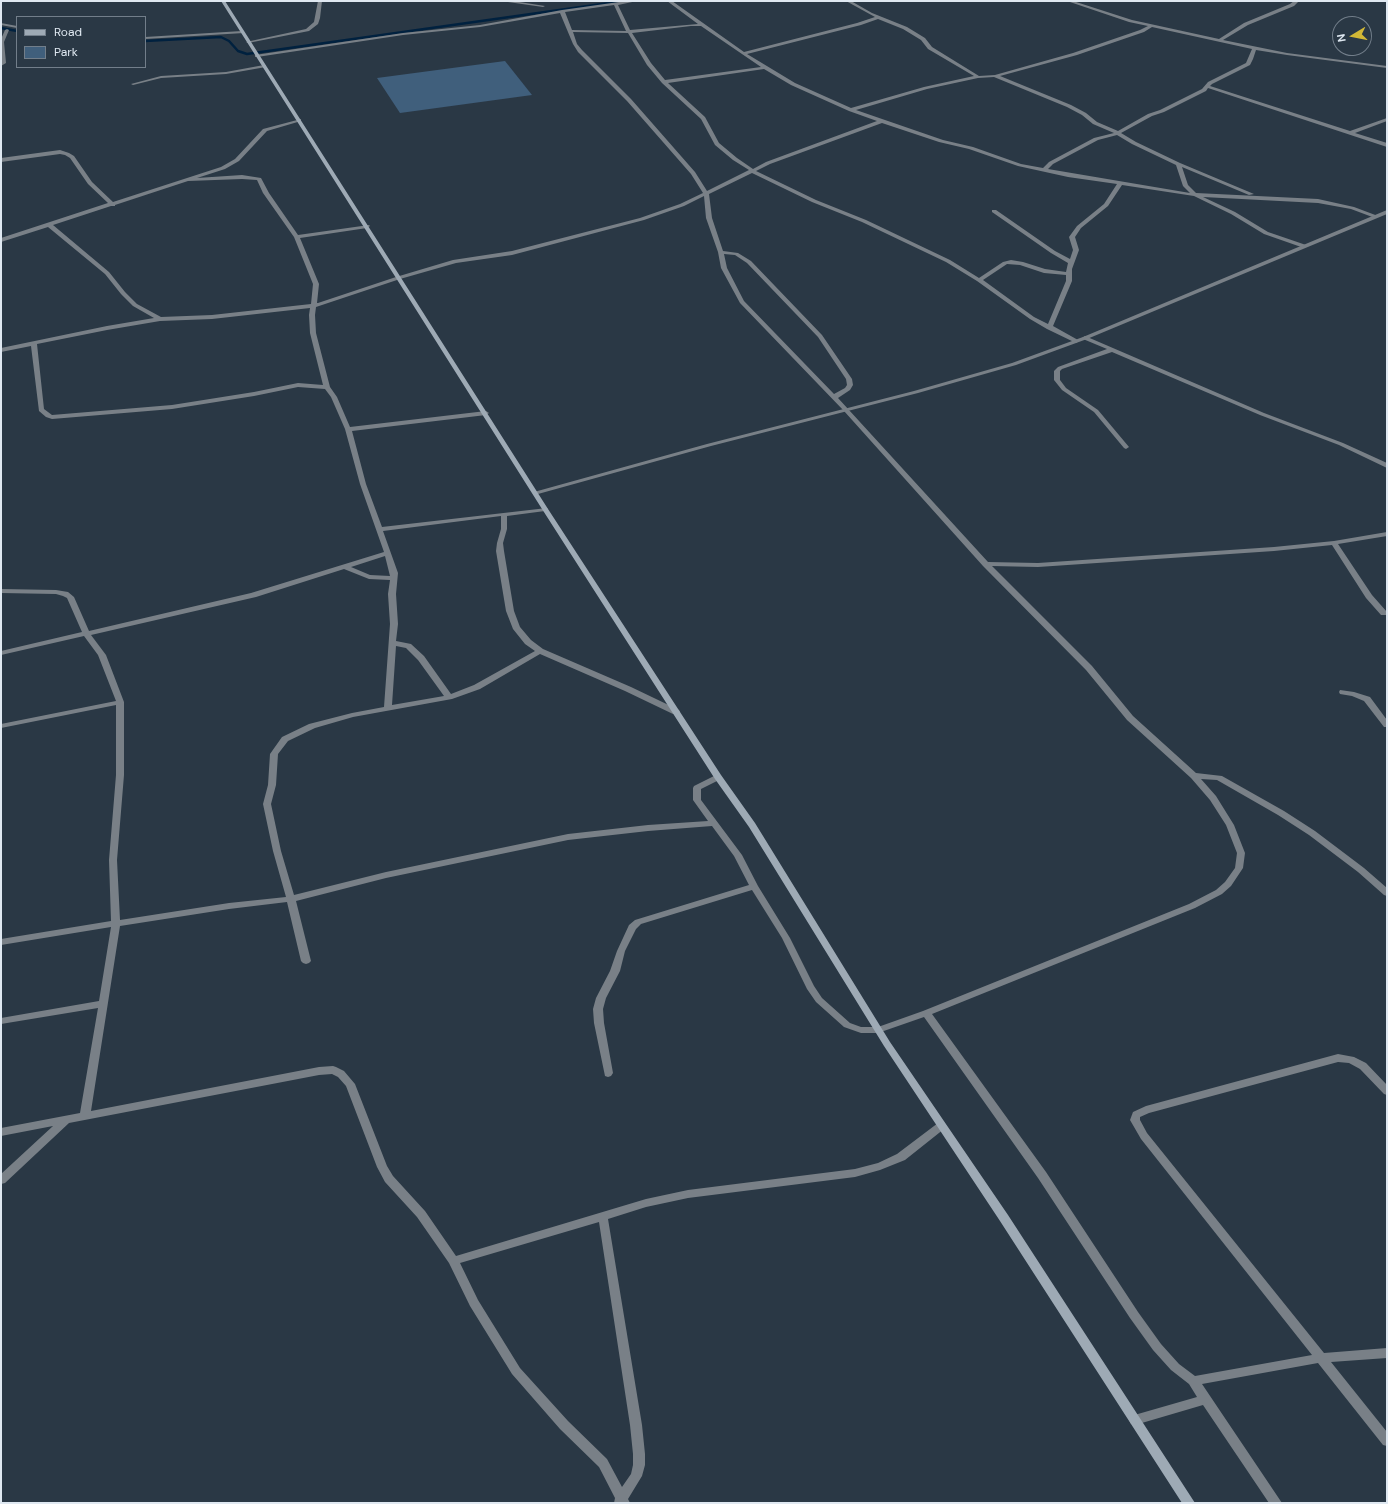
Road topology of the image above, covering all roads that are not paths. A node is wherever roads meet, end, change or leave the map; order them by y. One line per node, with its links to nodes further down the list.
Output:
1 (223, 1): 21 (main road)
2 (320, 1): 25 (street)
3 (503, 1): 11 (street)
4 (635, 1): 9 (street)
5 (669, 1): 15 (street)
6 (848, 1): 13 (street)
7 (1069, 1): 16 (street)
8 (1297, 1): 24 (street)
9 (629, 2): 10 (street)
10 (616, 5): 12 (street); 22 (street)
11 (543, 6)
12 (562, 11): 19 (street); 28 (street)
13 (880, 17): 27 (street); 34 (street)
14 (1, 24): 17 (street)
15 (702, 25): 22 (street); 27 (street)
16 (1151, 26): 24 (street); 33 (street)
17 (16, 27): 18 (street)
18 (7, 30): 20 (street); 29 (street)
19 (570, 31): 22 (street); 51 (street)
20 (1, 32)
21 (242, 32): 23 (street); 25 (main road)
22 (629, 32): 35 (street)
23 (146, 38)
24 (1219, 41): 26 (street)
25 (248, 42): 28 (main road)
26 (1254, 48): 31 (street); 37 (street)
27 (742, 54): 32 (street)
28 (257, 56): 30 (main road)
29 (1, 65)
30 (264, 66): 36 (street); 40 (main road)
31 (1387, 67)
32 (765, 68): 35 (street); 38 (street)
33 (995, 76): 34 (street); 42 (street)
34 (978, 77): 38 (street)
35 (664, 82): 47 (street)
36 (133, 84)
37 (1208, 87): 42 (street); 43 (street)
38 (851, 110): 41 (street)
39 (1387, 119): 43 (street)
40 (299, 120): 49 (street); 59 (main road)
41 (882, 121): 47 (street); 48 (street)
42 (1118, 133): 46 (street); 48 (street)
43 (1350, 133): 44 (street)
44 (1387, 145)
45 (1, 160): 54 (street)
46 (1178, 164): 52 (street); 53 (street)
47 (753, 170): 51 (street); 67 (street)
48 (1044, 170): 50 (street)
49 (189, 180): 54 (street); 60 (street)
50 (1121, 184): 52 (street); 64 (street)
51 (706, 193): 63 (street); 66 (street)
52 (1195, 195): 53 (street); 62 (street)
53 (1259, 197): 57 (street)
54 (113, 205): 58 (street)
55 (994, 211): 64 (street)
56 (1387, 212): 57 (street)
57 (1375, 216): 62 (street)
58 (48, 224): 61 (street); 69 (street)
59 (366, 226): 60 (street); 66 (main road)
60 (297, 237): 68 (street)
61 (1, 240)
62 (1304, 246): 71 (street)
63 (721, 252): 77 (street); 77 (street)
64 (1072, 263): 65 (street)
65 (1069, 274): 67 (street); 70 (street)
66 (398, 278): 68 (street); 79 (main road)
67 (979, 280): 70 (street)
68 (313, 306): 69 (street); 76 (street)
69 (160, 319): 73 (street)
70 (1049, 328): 72 (street)
71 (1085, 338): 72 (street); 75 (street)
72 (1076, 341): 78 (street)
73 (34, 343): 74 (street); 76 (street)
74 (1, 350)
75 (1111, 350): 81 (street); 82 (street)
76 (327, 387): 80 (street)
77 (834, 397): 78 (street)
78 (846, 410): 83 (street); 90 (street)
79 (486, 413): 80 (street); 83 (main road)
80 (348, 429): 86 (street)
81 (1126, 447)
82 (1387, 466)
83 (536, 494): 84 (main road)
84 (545, 509): 85 (street); 103 (main road)
85 (504, 514): 86 (street); 97 (street)
86 (380, 529): 89 (street)
87 (1387, 534): 88 (street)
88 (1334, 543): 90 (street); 94 (street)
89 (388, 553): 91 (street); 92 (street)
90 (986, 564): 106 (street)
91 (345, 567): 92 (street); 95 (street)
92 (393, 578): 96 (street)
93 (1, 591): 95 (street)
94 (1384, 612)
95 (86, 633): 98 (street); 101 (street)
96 (393, 642): 100 (street); 102 (street)
97 (540, 651): 100 (street); 103 (street)
98 (1, 654)
99 (1342, 692): 104 (street)
100 (449, 697): 102 (street)
101 (120, 702): 105 (street); 112 (street)
102 (388, 707): 111 (street)
103 (676, 712): 107 (main road)
104 (1387, 725)
105 (1, 726)
106 (1194, 776): 110 (street); 116 (street)
107 (718, 777): 108 (street); 118 (main road)
108 (714, 823): 109 (street); 111 (street)
109 (754, 886): 118 (street); 119 (street)
110 (1387, 893)
111 (291, 899): 112 (street); 114 (street)
112 (116, 924): 113 (street); 115 (street)
113 (1, 942)
114 (306, 962)
115 (104, 1004): 117 (street); 121 (street)
116 (926, 1013): 118 (street); 130 (street)
117 (1, 1021)
118 (878, 1030): 123 (main road)
119 (608, 1073)
120 (1387, 1091): 129 (street)
121 (85, 1115): 122 (street); 127 (street)
122 (68, 1119): 124 (street); 125 (street)
123 (941, 1126): 126 (street); 132 (main road)
124 (1, 1132)
125 (1, 1180)
126 (603, 1217): 127 (street); 134 (street)
127 (454, 1261): 134 (street)
128 (1387, 1353): 129 (street)
129 (1321, 1358): 130 (street); 133 (street)
130 (1193, 1381): 131 (street)
131 (1206, 1399): 132 (street); 136 (street)
132 (1135, 1420): 135 (main road)
133 (1387, 1441)
134 (621, 1501)
135 (1188, 1503)
136 (1276, 1503)

